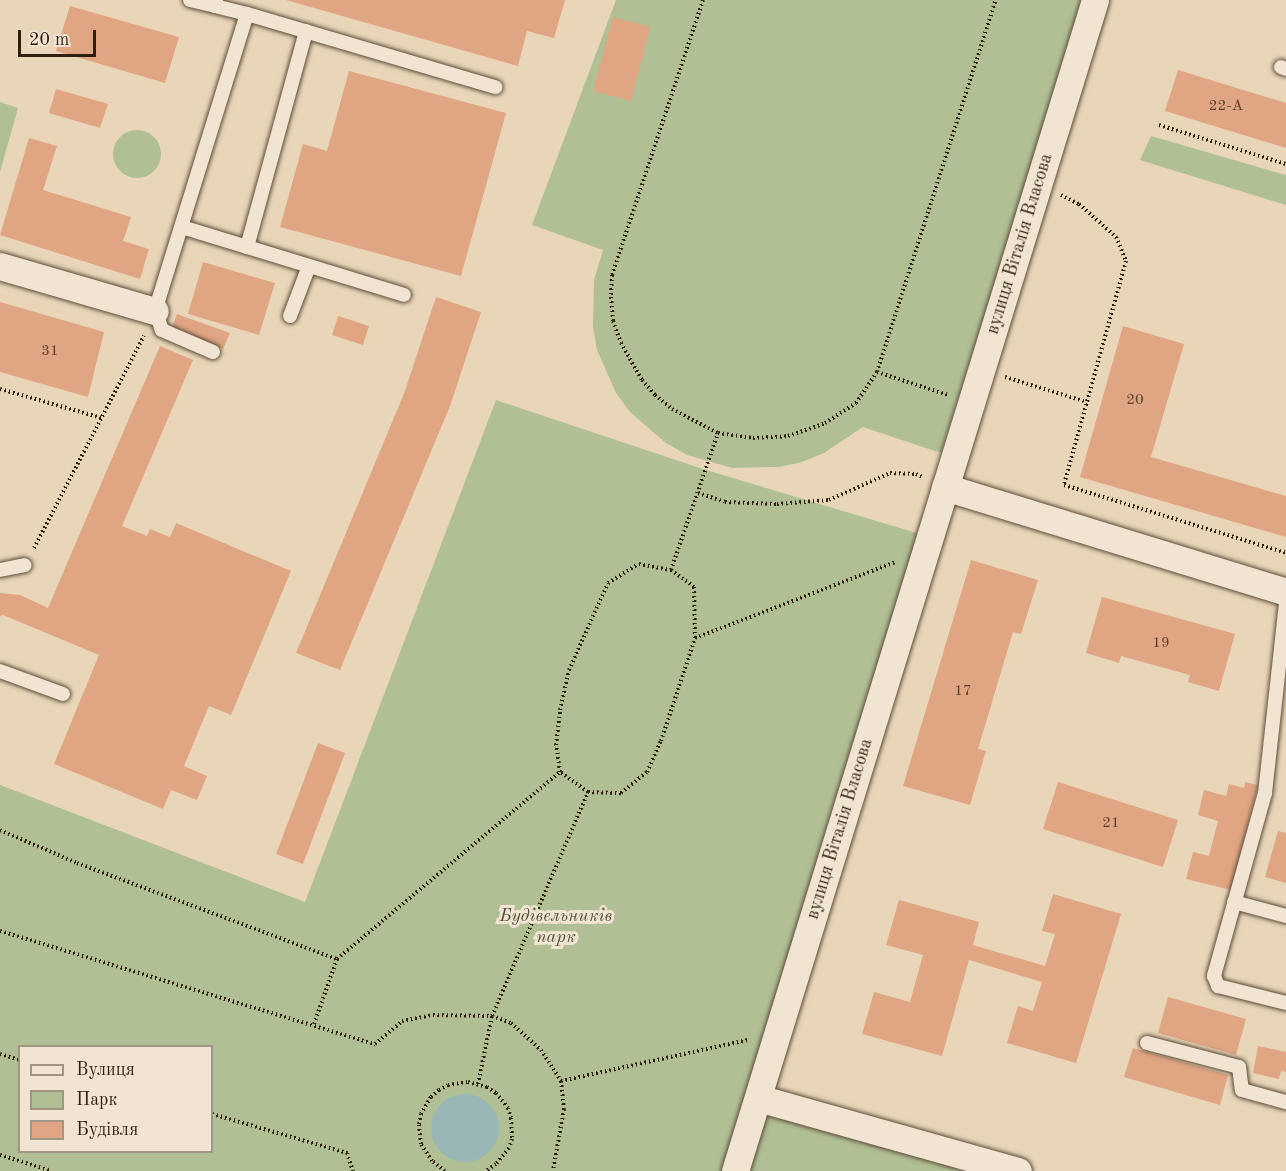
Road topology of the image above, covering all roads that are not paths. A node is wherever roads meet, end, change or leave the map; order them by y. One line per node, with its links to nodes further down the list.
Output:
1 (190, 0): 3 (lane)
2 (1095, 0): 15 (street, вулиця Віталія Власова)
3 (216, 3): 4 (lane)
4 (247, 14): 5 (lane); 7 (lane)
5 (306, 31): 6 (lane); 8 (lane)
6 (495, 87)
7 (182, 227): 8 (lane); 12 (lane)
8 (247, 247): 10 (lane)
9 (0, 266): 12 (street)
10 (309, 266): 11 (lane); 13 (lane)
11 (404, 295)
12 (155, 311): 14 (lane)
13 (290, 316)
14 (213, 352)
15 (945, 487): 18 (street); 26 (street, вулиця Віталія Власова)
16 (25, 565): 17 (lane)
17 (0, 570)
18 (1286, 592)
19 (1286, 603): 22 (lane)
20 (0, 671): 21 (lane)
21 (63, 694)
22 (1234, 902): 23 (lane); 24 (lane)
23 (1286, 916)
24 (1286, 1003)
25 (1147, 1042): 27 (lane)
26 (758, 1098): 28 (street, вулиця Віталія Власова); 29 (street)
27 (1286, 1102)
28 (735, 1171)
29 (1018, 1171)

